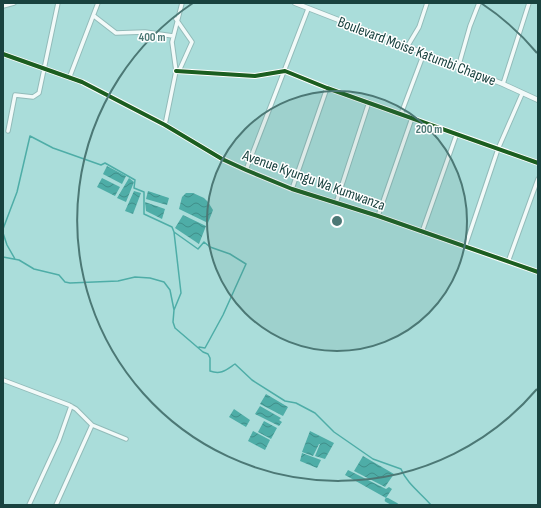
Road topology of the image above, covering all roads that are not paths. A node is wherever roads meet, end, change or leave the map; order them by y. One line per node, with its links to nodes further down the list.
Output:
1 (14, 3): 9 (street)
2 (58, 3): 17 (street)
3 (98, 3): 11 (street)
4 (182, 3): 12 (street)
5 (295, 3): 10 (street, Boulevard Moise Katumbi Chapwe)
6 (427, 3): 14 (street)
7 (479, 3): 18 (street)
8 (529, 3): 22 (street)
9 (3, 6)
10 (308, 9): 14 (street, Boulevard Moise Katumbi Chapwe); 20 (street)
11 (94, 16): 13 (street); 21 (street)
12 (176, 20): 13 (street); 19 (street)
13 (173, 36): 19 (street)
14 (407, 47): 15 (street, Boulevard Moise Katumbi Chapwe)
15 (424, 53): 18 (street, Boulevard Moise Katumbi Chapwe); 27 (street)
16 (3, 54): 17 (street, Avenue Kyungu Wa Kumwanza)
17 (44, 67): 21 (street, Avenue Kyungu Wa Kumwanza); 30 (street)
18 (458, 68): 22 (street, Boulevard Moise Katumbi Chapwe)
19 (178, 71): 20 (street); 29 (street)
20 (284, 71): 23 (street); 34 (street)
21 (70, 76): 29 (street, Avenue Kyungu Wa Kumwanza)
22 (503, 84): 24 (street, Boulevard Moise Katumbi Chapwe)
23 (326, 88): 26 (street); 36 (street)
24 (522, 94): 25 (street, Boulevard Moise Katumbi Chapwe); 32 (street)
25 (538, 100)
26 (369, 102): 27 (street); 37 (street)
27 (401, 114): 28 (street)
28 (412, 118): 31 (street); 38 (street)
29 (165, 125): 34 (street, Avenue Kyungu Wa Kumwanza)
30 (8, 131)
31 (457, 133): 32 (street); 39 (street)
32 (498, 149): 33 (street); 40 (street)
33 (538, 163)
34 (246, 170): 36 (street, Avenue Kyungu Wa Kumwanza)
35 (538, 179): 41 (street)
36 (292, 189): 37 (street, Avenue Kyungu Wa Kumwanza)
37 (336, 203): 38 (street, Avenue Kyungu Wa Kumwanza)
38 (378, 216): 39 (street, Avenue Kyungu Wa Kumwanza)
39 (422, 232): 40 (street, Avenue Kyungu Wa Kumwanza)
40 (465, 247): 41 (street, Avenue Kyungu Wa Kumwanza)
41 (508, 262): 42 (street, Avenue Kyungu Wa Kumwanza)
42 (538, 272)
43 (3, 380): 44 (street)
44 (71, 406): 45 (street); 47 (street)
45 (92, 425): 46 (street); 48 (street)
46 (126, 439)
47 (29, 505)
48 (56, 505)

